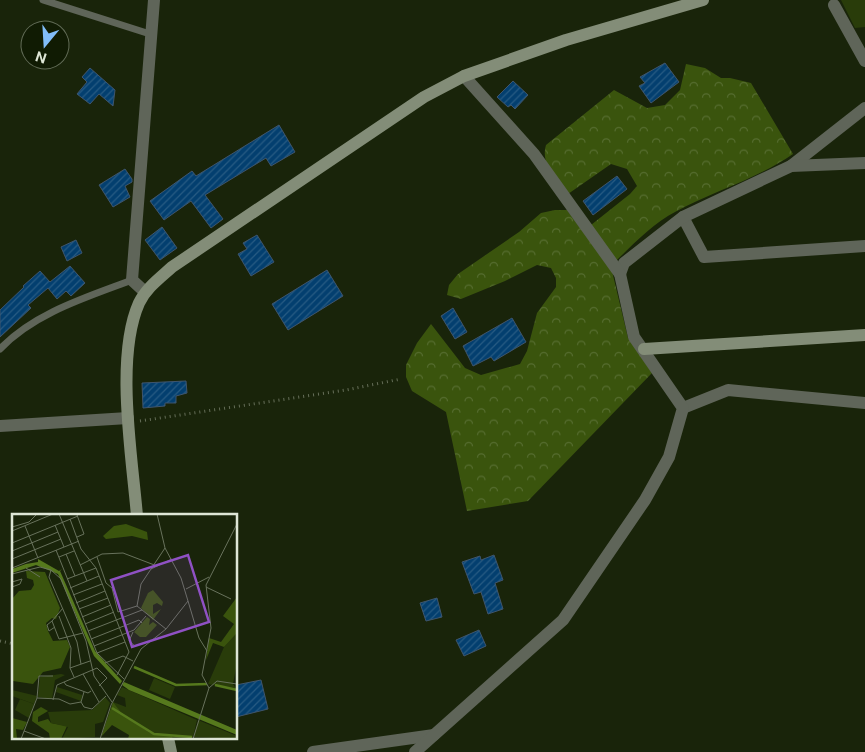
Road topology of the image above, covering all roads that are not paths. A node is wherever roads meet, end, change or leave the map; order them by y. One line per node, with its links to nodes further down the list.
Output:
1 (43, 0): 5 (lane)
2 (154, 0): 5 (street)
3 (703, 0): 7 (street)
4 (834, 5): 6 (street)
5 (150, 34): 14 (street)
6 (865, 62)
7 (464, 76): 13 (street); 15 (street)
8 (865, 108): 10 (street)
9 (865, 163): 10 (street)
10 (792, 166): 11 (street)
11 (683, 217): 12 (street); 13 (street)
12 (865, 246)
13 (620, 274): 18 (street)
14 (132, 280): 15 (street); 17 (lane)
15 (145, 292): 21 (street)
16 (865, 335): 18 (street)
17 (0, 349)
18 (644, 349): 20 (street)
19 (865, 403): 20 (street)
20 (683, 408): 24 (street)
21 (128, 418): 22 (street); 23 (street)
22 (0, 426)
23 (137, 514)
24 (434, 735): 25 (street); 27 (street)
25 (345, 750): 26 (street)
26 (313, 752)
27 (415, 752)

